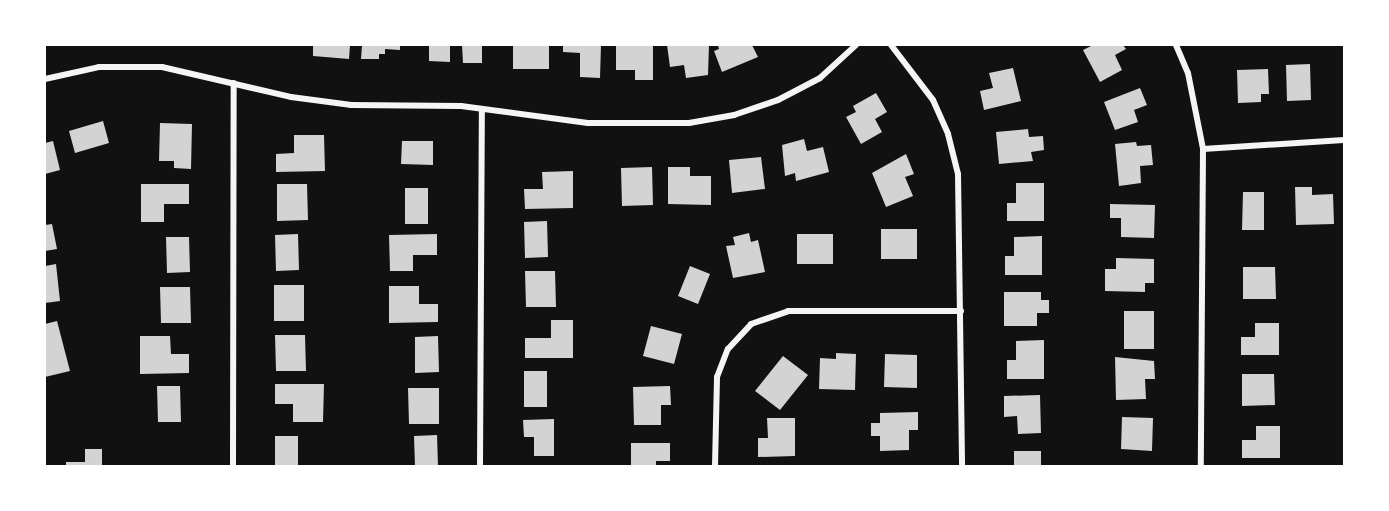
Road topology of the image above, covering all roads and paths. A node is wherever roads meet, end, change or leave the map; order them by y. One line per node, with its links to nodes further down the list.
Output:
1 (856, 45): 6 (street)
2 (891, 45): 9 (street)
3 (1176, 45): 8 (street)
4 (45, 79): 5 (street)
5 (234, 82): 6 (street); 10 (street)
6 (482, 109): 11 (street)
7 (1344, 140): 8 (street)
8 (1203, 148): 14 (street)
9 (961, 310): 12 (street); 13 (street)
10 (233, 466)
11 (480, 466)
12 (715, 466)
13 (962, 466)
14 (1201, 466)

